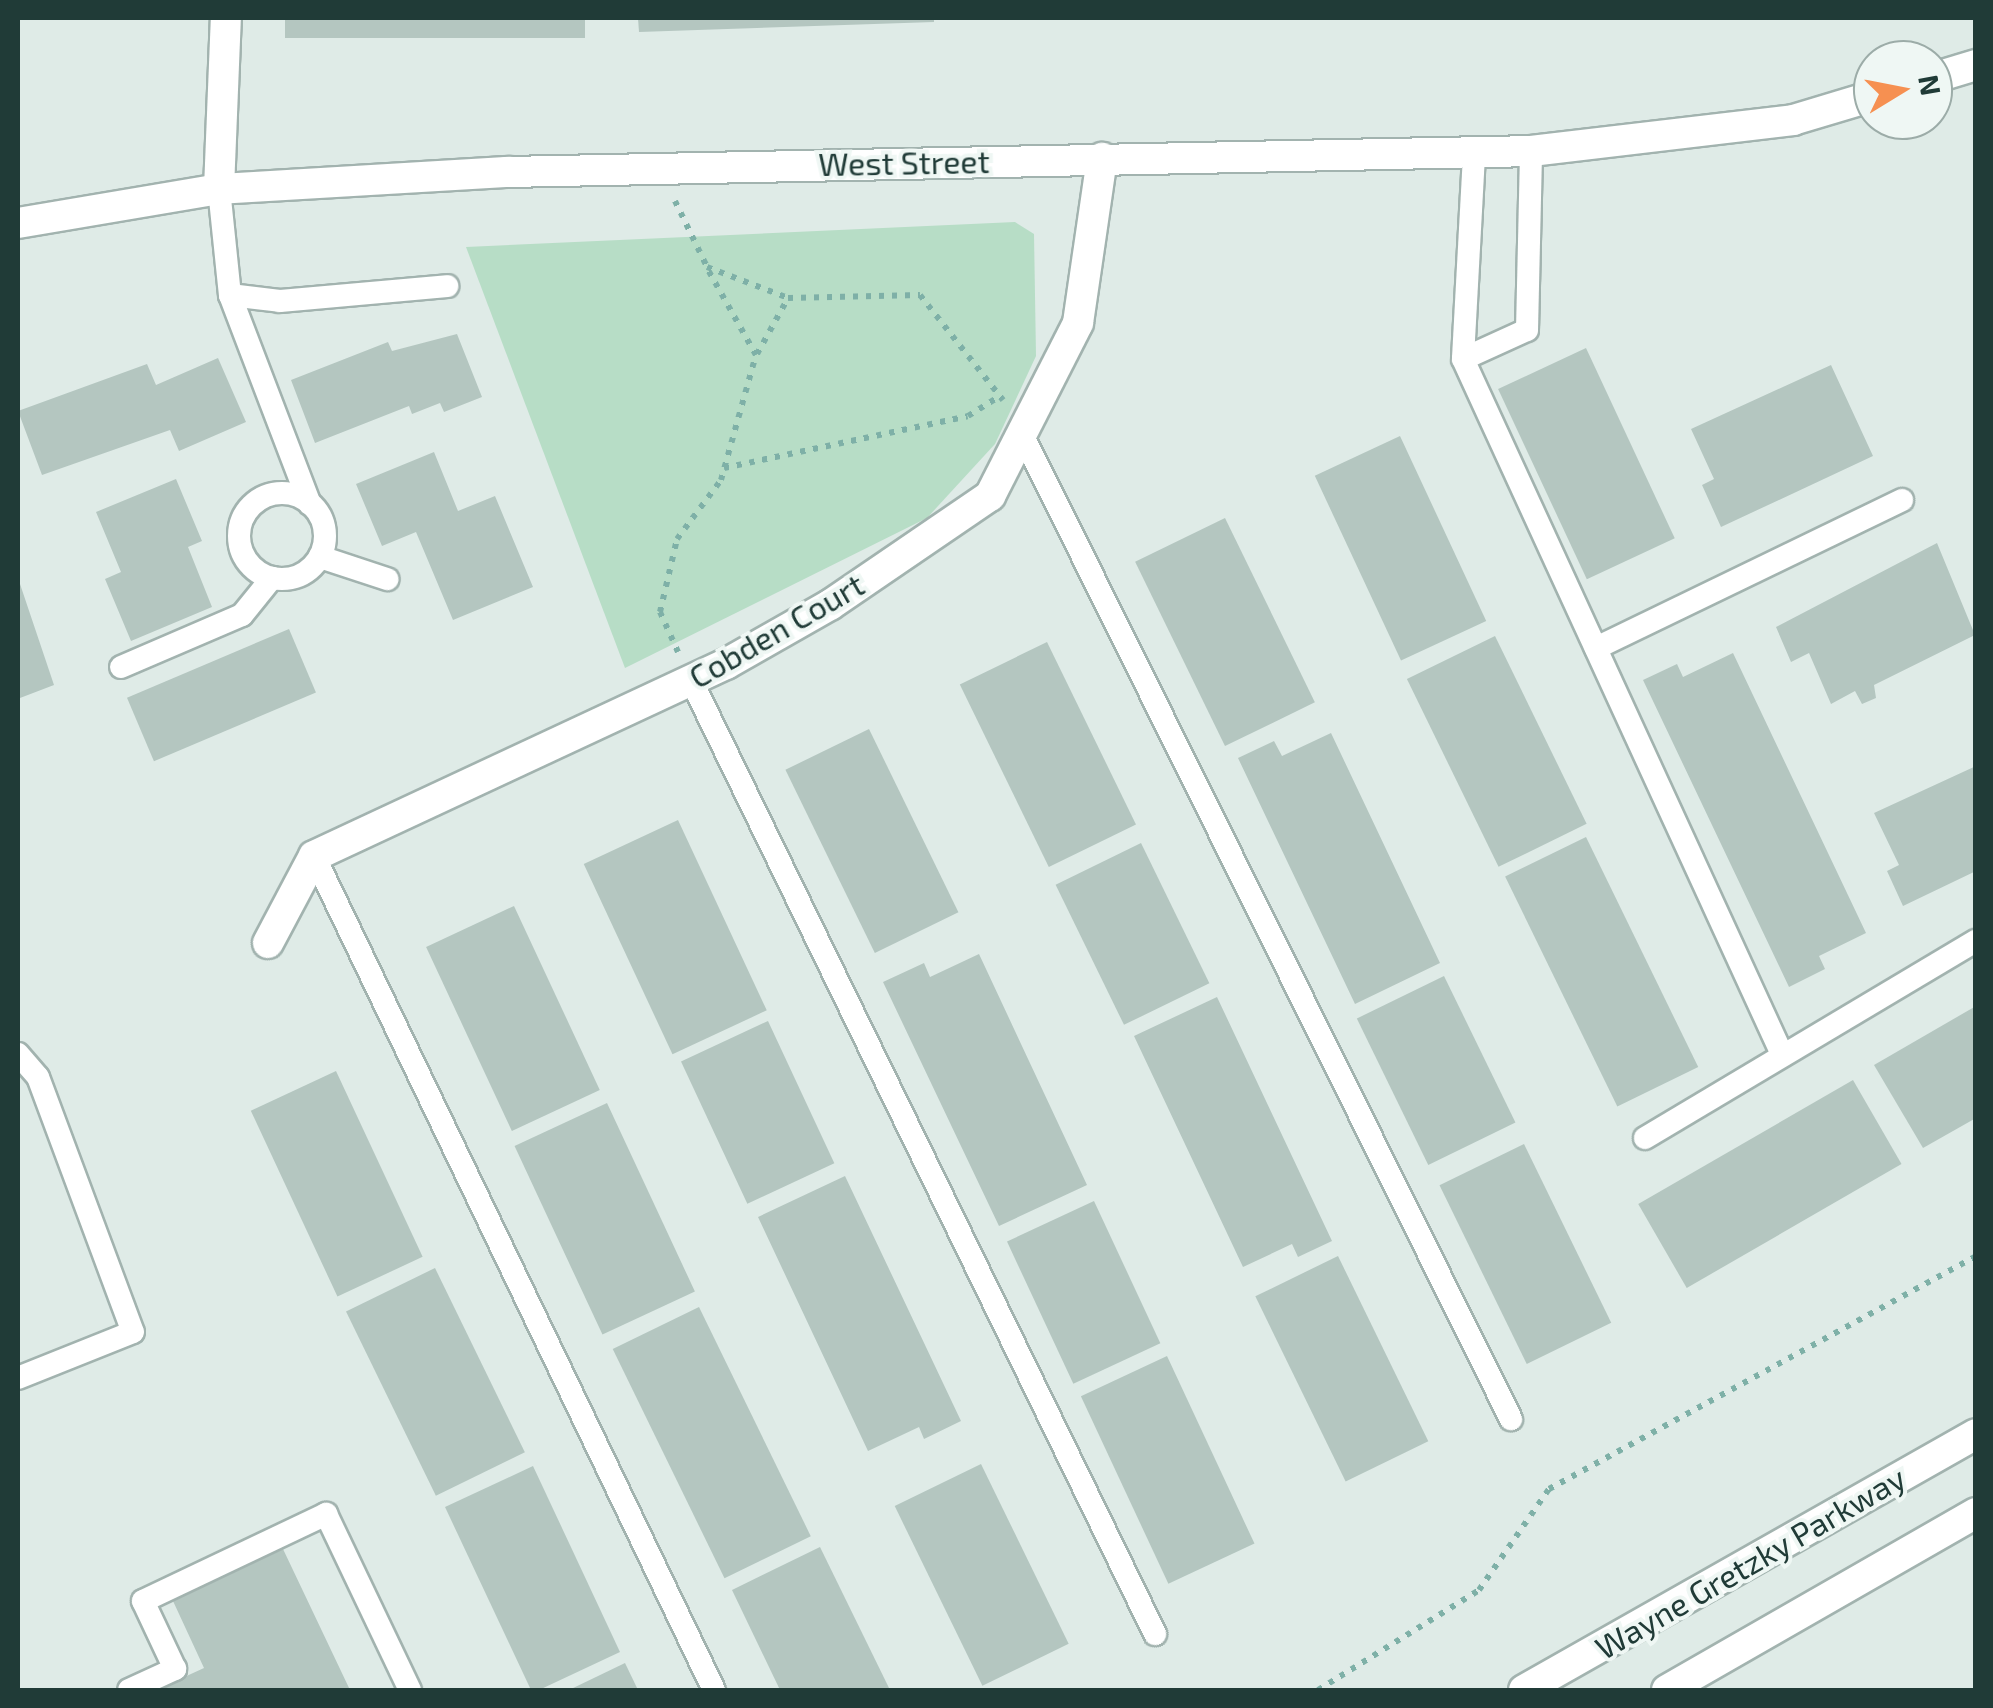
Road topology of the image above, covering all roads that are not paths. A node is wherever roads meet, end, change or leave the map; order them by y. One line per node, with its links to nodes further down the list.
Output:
1 (226, 18): 6 (main road)
2 (1853, 102): 3 (main road, West Street)
3 (1531, 151): 4 (main road, West Street); 10 (lane)
4 (1474, 155): 5 (main road, West Street); 10 (lane)
5 (1102, 158): 6 (main road, West Street); 11 (main road, Cobden Court)
6 (220, 188): 7 (main road, West Street); 9 (lane)
7 (18, 223)
8 (447, 286): 9 (lane)
9 (230, 295): 13 (lane)
10 (1463, 359): 17 (lane)
11 (1022, 434): 19 (main road, Cobden Court); 27 (lane)
12 (1902, 500): 17 (lane)
13 (310, 504): 14 (lane); 15 (lane)
14 (320, 557): 15 (lane); 16 (lane)
15 (272, 578): 18 (lane)
16 (387, 579)
17 (1596, 648): 24 (lane)
18 (121, 667)
19 (691, 680): 20 (main road, Cobden Court); 30 (lane)
20 (314, 856): 22 (main road); 33 (lane)
21 (1976, 941): 24 (lane)
22 (268, 943)
23 (18, 1054): 26 (lane)
24 (1782, 1054): 25 (lane)
25 (1645, 1138)
26 (18, 1378)
27 (1511, 1419)
28 (1976, 1434): 34 (main road, Wayne Gretzky Parkway)
29 (1976, 1513): 35 (main road)
30 (1154, 1634)
31 (129, 1690): 32 (lane)
32 (410, 1690)
33 (714, 1690)
34 (1524, 1690)
35 (1667, 1690)

